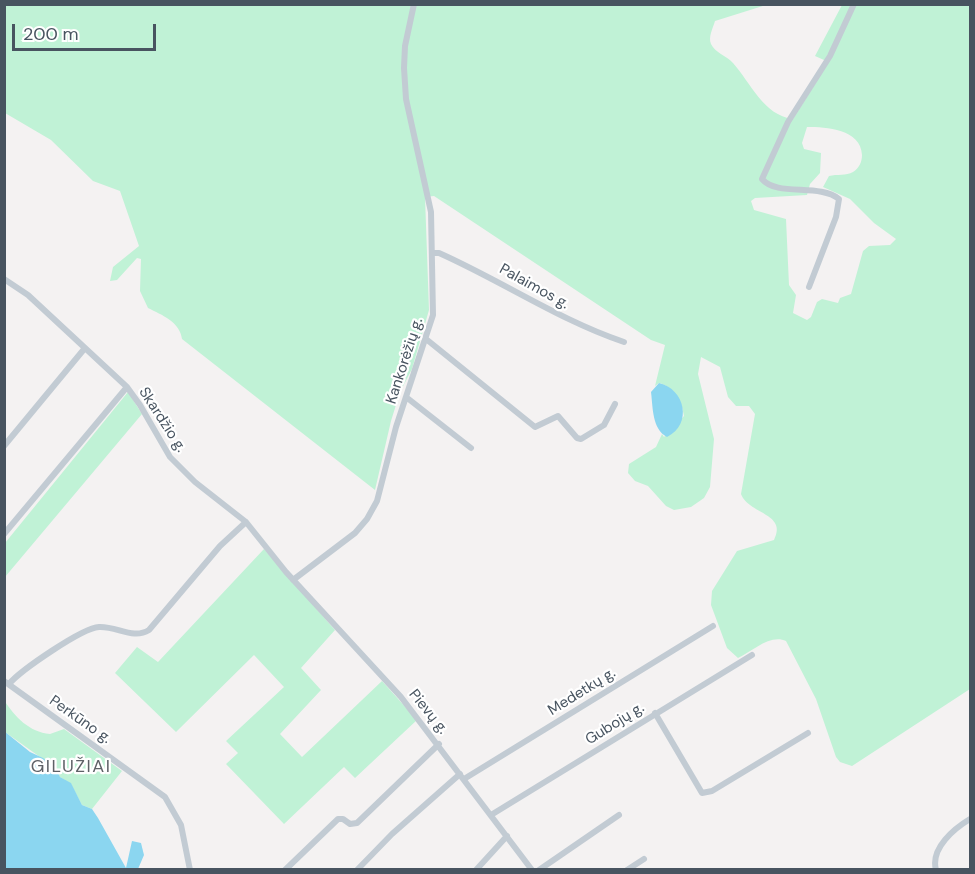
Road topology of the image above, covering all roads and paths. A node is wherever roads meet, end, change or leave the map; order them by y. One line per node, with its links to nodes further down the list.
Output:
1 (414, 4): 3 (street, Kankorėžių g.)
2 (854, 4): 5 (street)
3 (433, 253): 6 (street, Kankorėžių g.); 7 (street, Palaimos g.)
4 (4, 279): 8 (street, Skardžio g.)
5 (809, 286)
6 (426, 339): 10 (street, Kankorėžių g.); 11 (street)
7 (624, 342)
8 (85, 348): 9 (street, Skardžio g.); 12 (street)
9 (127, 387): 14 (street, Skardžio g.); 15 (street)
10 (406, 397): 13 (street); 16 (street, Kankorėžių g.)
11 (615, 404)
12 (4, 446)
13 (471, 448)
14 (246, 522): 16 (street, Skardžio g.); 19 (street)
15 (4, 534)
16 (293, 580): 22 (street, Pievų g.)
17 (713, 626): 23 (street, Medetkų g.)
18 (752, 655): 20 (street, Gubojų g.)
19 (7, 682): 30 (street, Perkūno g.)
20 (655, 713): 21 (street); 24 (street, Gubojų g.)
21 (808, 733)
22 (439, 744): 23 (street, Pievų g.); 31 (street)
23 (462, 777): 24 (street, Pievų g.); 32 (street, Medetkų g.)
24 (491, 815): 27 (street, Pievų g.)
25 (619, 815): 34 (street)
26 (970, 819): 36 (street)
27 (507, 836): 29 (street, Pievų g.); 33 (street)
28 (644, 859): 35 (street)
29 (532, 869)
30 (190, 870)
31 (285, 870)
32 (357, 870)
33 (476, 870)
34 (539, 870)
35 (627, 870)
36 (936, 870)

